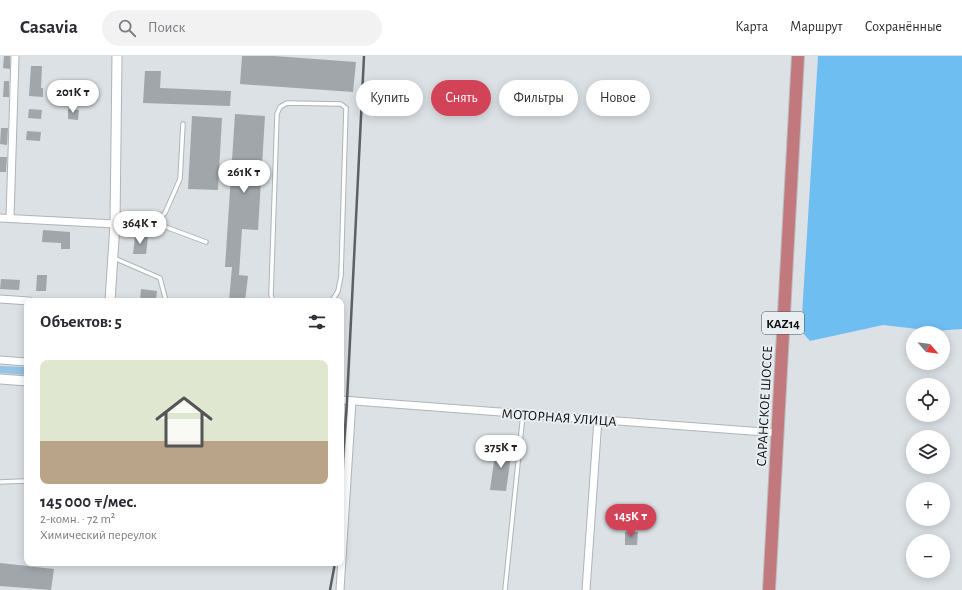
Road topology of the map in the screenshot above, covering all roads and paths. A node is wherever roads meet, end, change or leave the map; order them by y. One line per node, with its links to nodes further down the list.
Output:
1 (15, 56): 6 (street)
2 (117, 56): 8 (street)
3 (798, 56): 25 (highway, САРАНСКОЕ ШОССЕ / KAZ14)
4 (184, 124): 7 (lane)
5 (0, 218): 6 (street)
6 (10, 218): 8 (street)
7 (155, 223): 8 (lane); 9 (lane)
8 (115, 224): 10 (street)
9 (206, 242)
10 (113, 258): 11 (street); 12 (lane)
11 (110, 298)
12 (165, 298)
13 (272, 298): 14 (lane)
14 (334, 298)
15 (0, 299): 16 (street)
16 (24, 301)
17 (0, 360): 18 (street)
18 (24, 362)
19 (0, 379): 20 (street)
20 (24, 381)
21 (344, 400): 22 (street, МОТОРНАЯ УЛИЦА)
22 (352, 401): 23 (street, МОТОРНАЯ УЛИЦА); 28 (street)
23 (523, 414): 24 (street, МОТОРНАЯ УЛИЦА); 31 (lane)
24 (598, 420): 25 (street, МОТОРНАЯ УЛИЦА); 32 (street)
25 (777, 432): 33 (highway, САРАНСКОЕ ШОССЕ / KAZ14)
26 (0, 482): 27 (lane)
27 (24, 482)
28 (344, 527)
29 (342, 566): 30 (street)
30 (340, 590)
31 (505, 590)
32 (586, 590)
33 (769, 590)

